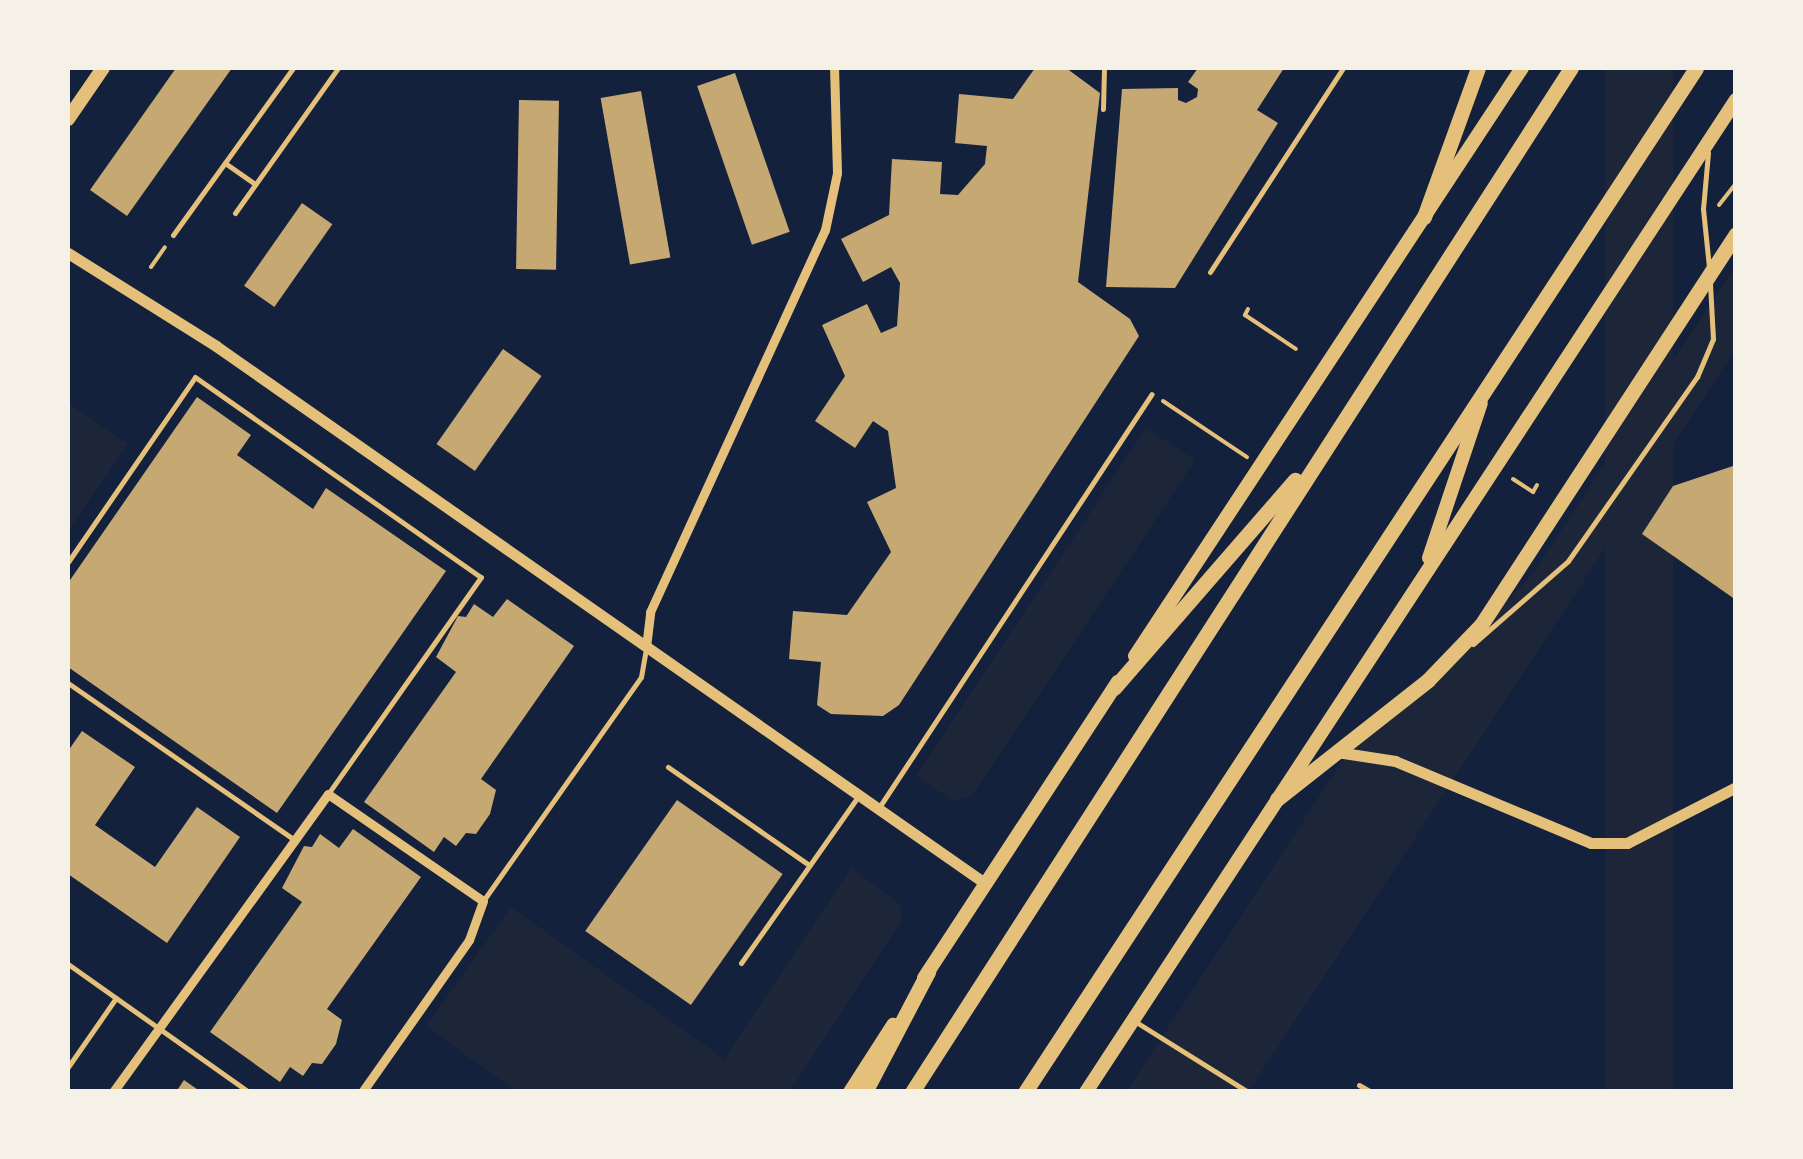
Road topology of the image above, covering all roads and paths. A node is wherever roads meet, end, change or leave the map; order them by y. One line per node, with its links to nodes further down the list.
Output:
1 (103, 68): 13 (main road)
2 (293, 68): 15 (lane)
3 (338, 68): 16 (lane)
4 (834, 68): 34 (street)
5 (1104, 68): 12 (lane)
6 (1343, 68): 23 (lane)
7 (1478, 68): 18 (main road)
8 (1522, 68): 18 (main road)
9 (1571, 68): 28 (main road)
10 (1696, 68): 26 (main road)
11 (1736, 100): 14 (main road)
12 (1103, 109)
13 (68, 119)
14 (1710, 138): 33 (main road); 35 (lane)
15 (225, 163): 16 (lane); 20 (lane)
16 (256, 184): 17 (lane)
17 (235, 213)
18 (1424, 217): 29 (main road)
19 (1736, 234): 35 (main road)
20 (173, 236): 22 (path)
21 (68, 254): 34 (street)
22 (151, 267)
23 (1210, 272)
24 (1248, 310): 25 (path)
25 (1296, 349)
26 (1486, 387): 33 (main road); 63 (main road)
27 (1152, 394): 29 (path); 44 (lane)
28 (1330, 439): 37 (main road); 62 (main road)
29 (1259, 465): 37 (main road)
30 (1513, 479): 31 (path)
31 (1537, 485)
32 (68, 562): 41 (lane)
33 (1422, 578): 43 (main road)
34 (646, 647): 42 (street); 48 (lane)
35 (1428, 680): 38 (main road)
36 (68, 683): 45 (lane)
37 (1114, 688): 47 (main road)
38 (1337, 752): 40 (street); 43 (main road)
39 (668, 767): 46 (lane)
40 (1736, 787)
41 (328, 794): 45 (street); 48 (street)
42 (858, 795): 44 (street); 46 (lane)
43 (1277, 799): 53 (main road)
44 (878, 809): 47 (street)
45 (294, 840): 54 (street)
46 (810, 865): 49 (lane)
47 (986, 884): 51 (main road)
48 (483, 901): 59 (street)
49 (741, 963)
50 (68, 964): 52 (lane)
51 (928, 972): 60 (main road); 61 (main road)
52 (116, 998): 54 (lane); 55 (lane)
53 (1132, 1020): 64 (main road); 65 (lane)
54 (158, 1028): 57 (street); 58 (lane)
55 (68, 1067)
56 (1358, 1085): 66 (lane)
57 (113, 1092)
58 (249, 1092)
59 (362, 1092)
60 (850, 1092)
61 (865, 1092)
62 (912, 1092)
63 (1025, 1092)
64 (1086, 1092)
65 (1248, 1092)
66 (1370, 1092)

